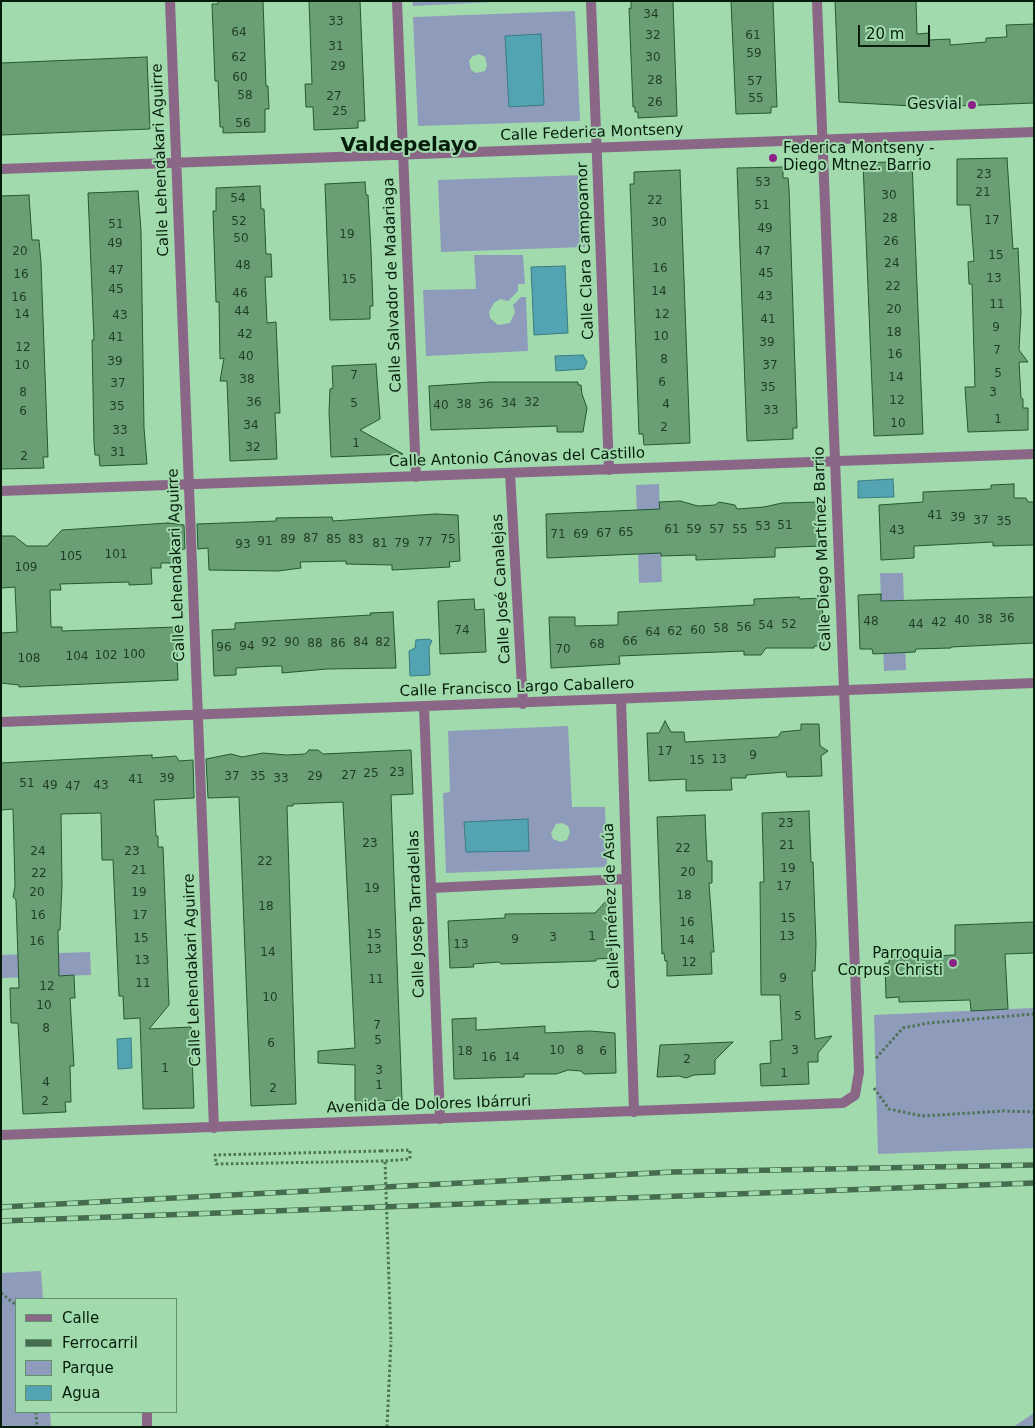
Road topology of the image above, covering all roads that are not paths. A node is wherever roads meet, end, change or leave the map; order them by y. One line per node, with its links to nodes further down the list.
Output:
1 (170, 1): 9 (street, Calle Lehendakari Aguirre)
2 (397, 1): 8 (street, Calle Salvador de Madariaga)
3 (591, 1): 7 (street, Calle Clara Campoamor)
4 (817, 1): 6 (street, Calle Diego Martínez Barrio)
5 (1034, 132): 6 (street, Calle Federica Montseny)
6 (823, 140): 7 (street, Calle Federica Montseny); 12 (street, Calle Diego Martínez Barrio)
7 (596, 148): 8 (street, Calle Federica Montseny); 13 (street, Calle Clara Campoamor)
8 (403, 154): 9 (street, Calle Federica Montseny); 15 (street, Calle Salvador de Madariaga)
9 (176, 164): 10 (street, Calle Federica Montseny); 16 (street, Calle Lehendakari Aguirre)
10 (1, 169)
11 (1034, 454): 12 (street, Calle Antonio Cánovas del Castillo)
12 (835, 462): 13 (street, Calle Antonio Cánovas del Castillo); 19 (street, Calle Diego Martínez Barrio)
13 (609, 470): 14 (street, Calle Antonio Cánovas del Castillo)
14 (510, 473): 15 (street, Calle Antonio Cánovas del Castillo); 21 (street, Calle José Canalejas)
15 (416, 477): 16 (street, Calle Antonio Cánovas del Castillo)
16 (189, 485): 17 (street, Calle Antonio Cánovas del Castillo); 23 (street, Calle Lehendakari Aguirre)
17 (1, 491)
18 (1034, 683): 19 (street, Calle Francisco Largo Caballero)
19 (844, 692): 20 (street, Calle Francisco Largo Caballero); 27 (street, Calle Diego Martínez Barrio)
20 (621, 699): 21 (street, Calle Francisco Largo Caballero); 25 (street, Calle Jiménez de Asúa)
21 (523, 704): 22 (street, Calle Francisco Largo Caballero)
22 (424, 707): 23 (street, Calle Francisco Largo Caballero); 26 (street, Calle Josep Tarradellas)
23 (198, 715): 24 (street, Calle Francisco Largo Caballero); 30 (street, Calle Lehendakari Aguirre)
24 (1, 722)
25 (626, 879): 26 (street); 28 (street, Calle Jiménez de Asúa)
26 (431, 888): 29 (street, Calle Josep Tarradellas)
27 (855, 1095): 28 (street, Avenida de Dolores Ibárruri)
28 (634, 1112): 29 (street, Avenida de Dolores Ibárruri)
29 (440, 1119): 30 (street, Avenida de Dolores Ibárruri)
30 (214, 1128): 31 (street, Avenida de Dolores Ibárruri)
31 (1, 1135)
32 (147, 1413): 33 (street)
33 (148, 1427)

